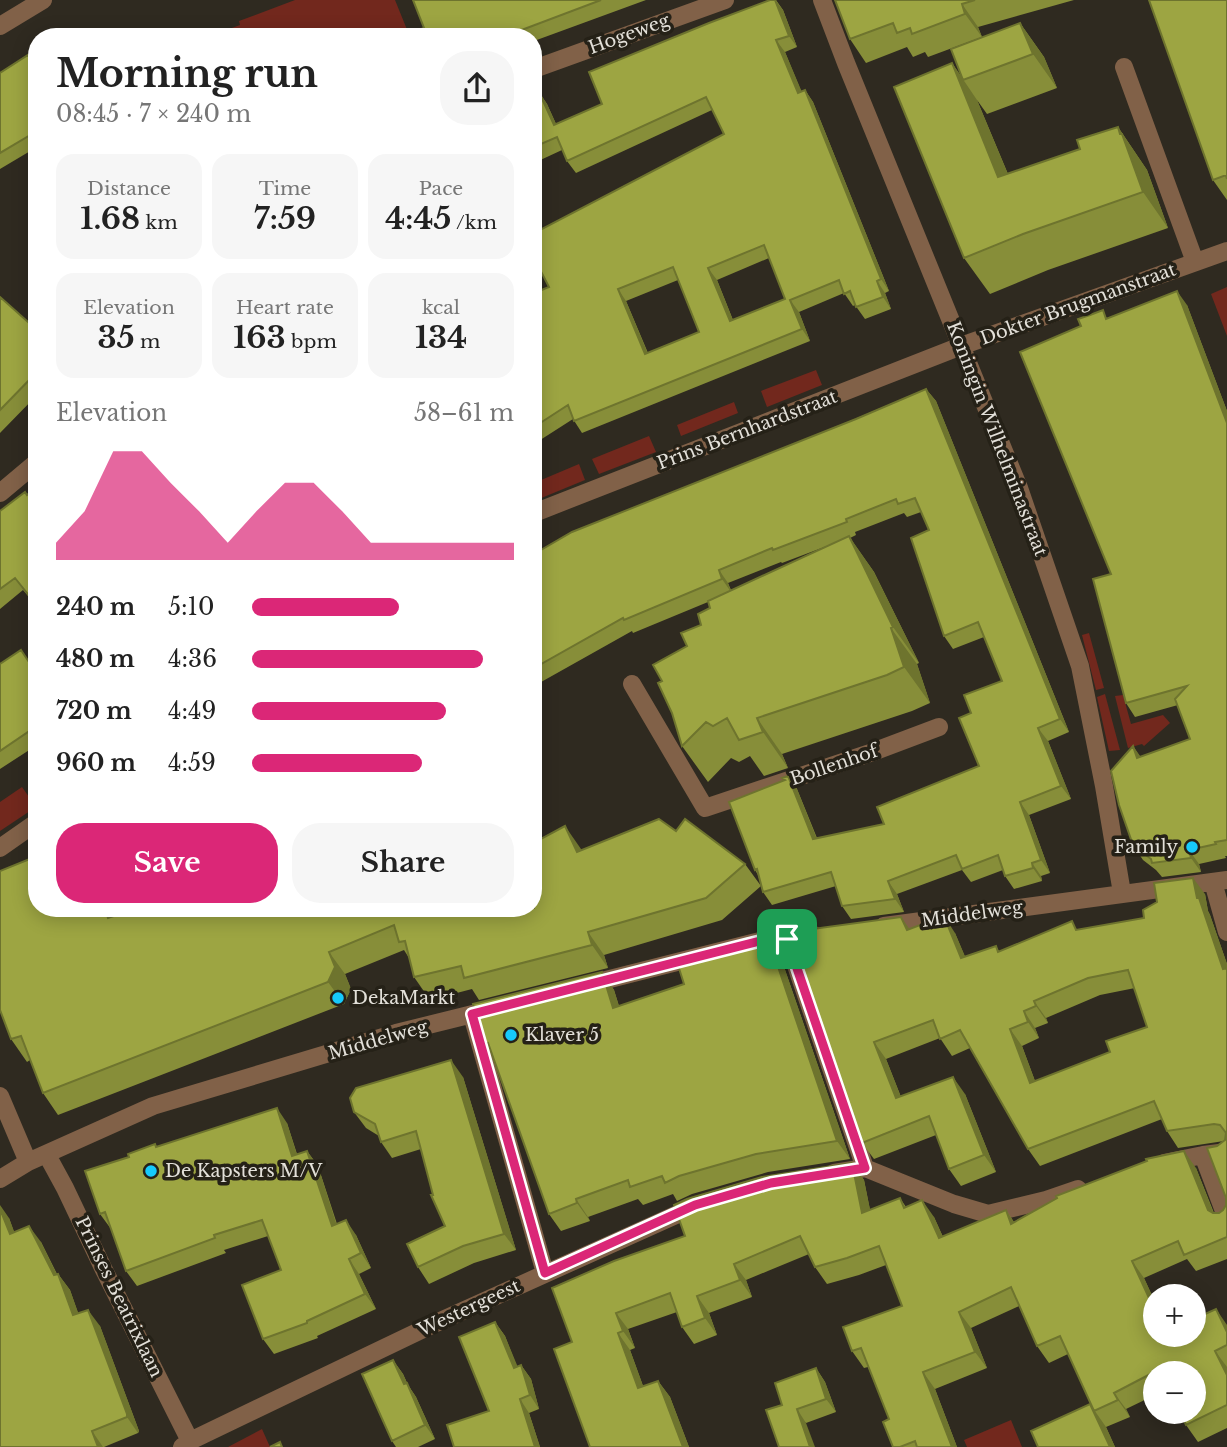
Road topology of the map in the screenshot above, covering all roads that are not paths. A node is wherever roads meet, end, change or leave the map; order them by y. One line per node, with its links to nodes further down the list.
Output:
1 (43, 0): 4 (street)
2 (724, 0): 5 (street, Hogeweg)
3 (822, 0): 9 (street, Koningin Wilhelminastraat)
4 (0, 26)
5 (542, 66)
6 (1124, 68): 8 (street, Dokter Brugmanstraat)
7 (1227, 251): 8 (street, Dokter Brugmanstraat)
8 (1195, 262): 9 (street, Dokter Brugmanstraat)
9 (961, 346): 12 (street, Prins Bernhardstraat); 18 (street, Koningin Wilhelminastraat)
10 (28, 470): 11 (street)
11 (0, 493)
12 (542, 510)
13 (632, 684): 14 (street, Bollenhof)
14 (939, 727)
15 (28, 828): 16 (street)
16 (0, 848)
17 (1220, 881): 18 (street, Middelweg); 20 (street)
18 (1122, 893): 19 (street, Middelweg)
19 (867, 928)
20 (1227, 932)
21 (827, 933): 22 (street)
22 (787, 939): 23 (street); 32 (street)
23 (572, 989)
24 (519, 1003): 25 (street, Middelweg)
25 (472, 1014): 28 (street, Middelweg); 38 (street)
26 (0, 1096): 30 (street)
27 (1227, 1152): 29 (street)
28 (47, 1154): 30 (street, Middelweg); 39 (street, Prinses Beatrixlaan)
29 (1203, 1155): 31 (street); 37 (street)
30 (28, 1162): 34 (street, Middelweg)
31 (1142, 1167)
32 (865, 1168): 33 (street); 35 (street)
33 (811, 1177)
34 (0, 1179)
35 (1094, 1184)
36 (720, 1198): 38 (street, Westergeest)
37 (1227, 1219)
38 (545, 1273): 39 (street, Westergeest)
39 (186, 1444)

